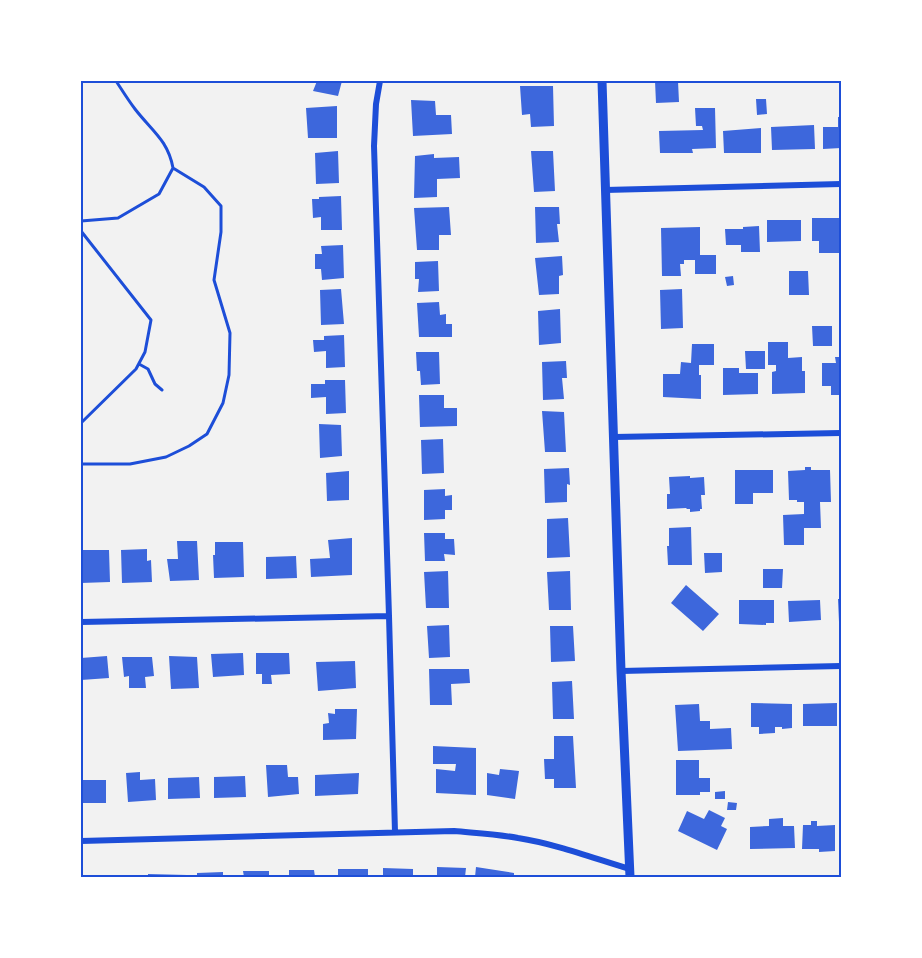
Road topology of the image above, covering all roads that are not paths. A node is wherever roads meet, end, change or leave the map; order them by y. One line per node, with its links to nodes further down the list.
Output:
1 (380, 81): 7 (street)
2 (602, 81): 4 (street)
3 (841, 184): 4 (street)
4 (605, 190): 6 (street)
5 (841, 433): 6 (street)
6 (614, 438): 10 (street)
7 (389, 616): 8 (street); 11 (street)
8 (81, 622)
9 (841, 666): 10 (street)
10 (621, 671): 13 (street)
11 (395, 832): 12 (street); 13 (street)
12 (81, 841)
13 (630, 873)

